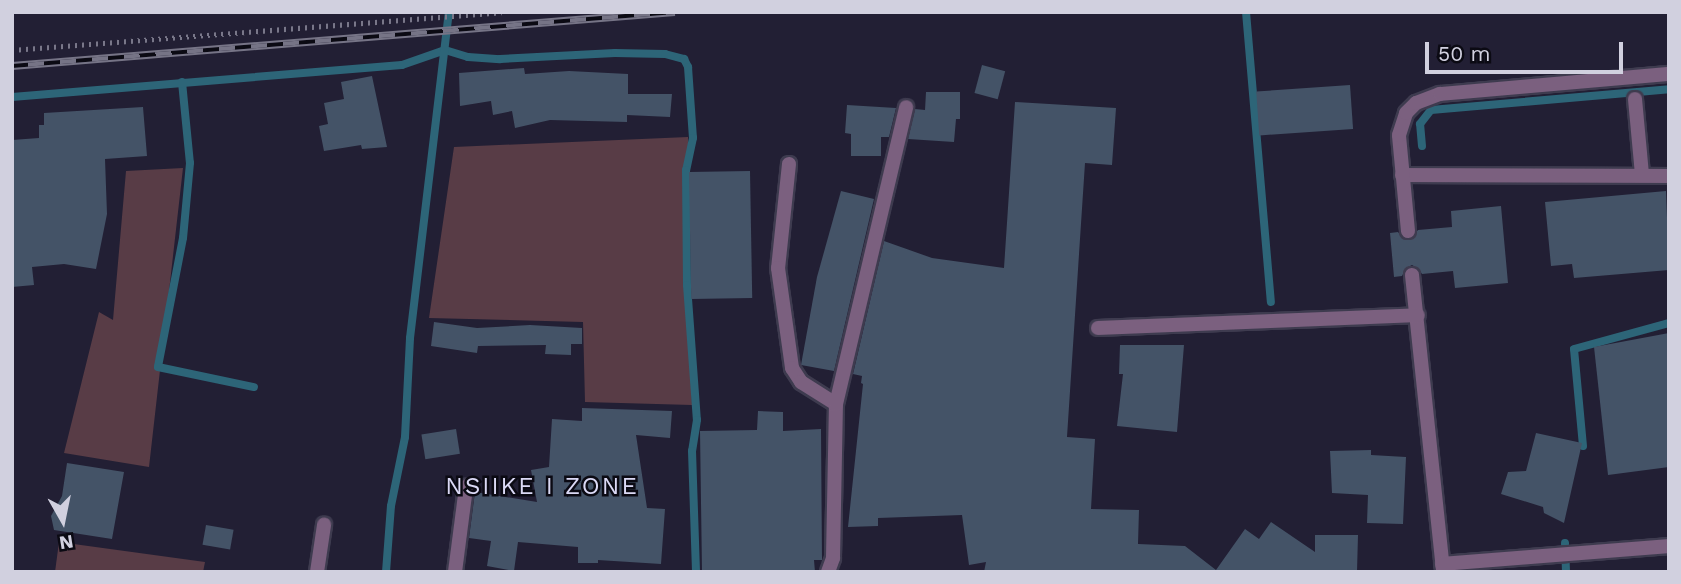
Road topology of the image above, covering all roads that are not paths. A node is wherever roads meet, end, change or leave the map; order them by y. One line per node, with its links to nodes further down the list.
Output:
1 (1669, 74): 6 (street)
2 (1634, 100): 5 (street)
3 (906, 107): 12 (street)
4 (789, 164): 12 (street)
5 (1642, 174): 6 (street); 7 (street)
6 (1402, 175): 8 (street)
7 (1669, 176)
8 (1408, 231)
9 (1412, 275): 10 (street)
10 (1418, 315): 11 (street); 16 (street)
11 (1098, 328)
12 (836, 404): 19 (street)
13 (466, 487): 18 (street)
14 (324, 525): 17 (street)
15 (1669, 545): 16 (street)
16 (1443, 568)
17 (317, 572)
18 (455, 572)
19 (828, 572)

